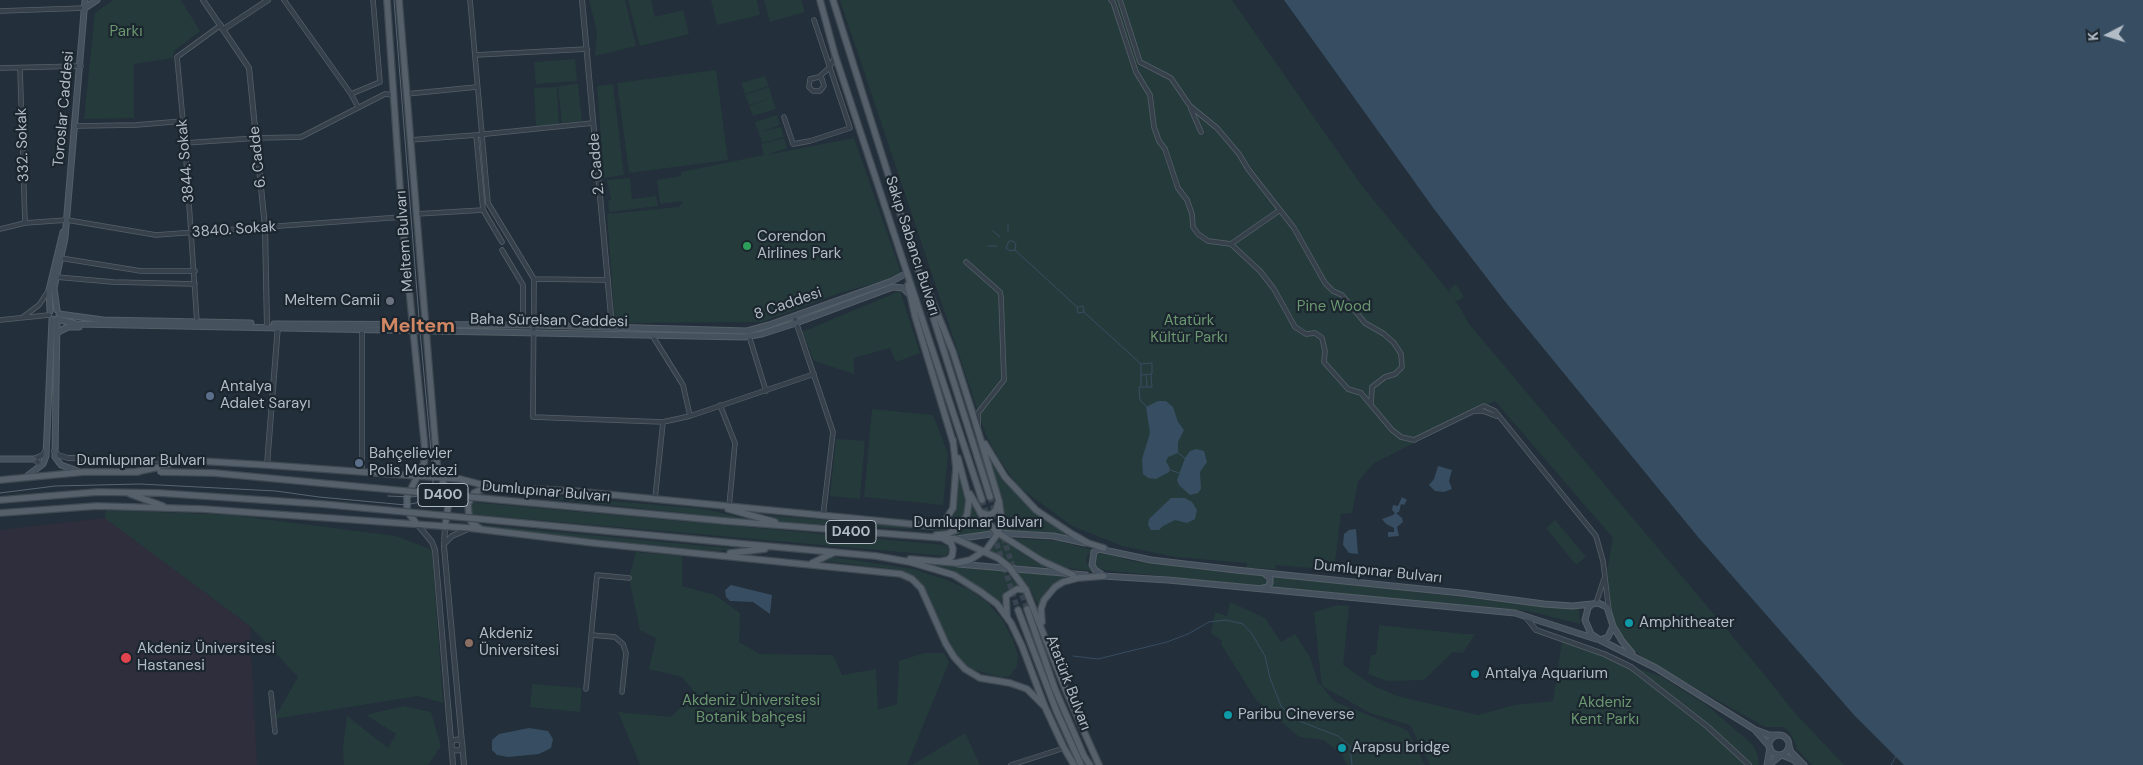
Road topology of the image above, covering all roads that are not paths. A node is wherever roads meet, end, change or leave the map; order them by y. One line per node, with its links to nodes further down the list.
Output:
1 (85, 0): 15 (main road, Toroslar Caddesi)
2 (97, 0): 15 (main road)
3 (203, 0): 18 (street, 6. Cadde)
4 (268, 0): 19 (street)
5 (284, 0): 30 (street)
6 (373, 0): 30 (street)
7 (387, 0): 32 (main road, Meltem Bulvarı)
8 (400, 0): 31 (main road, Meltem Bulvarı)
9 (470, 0): 21 (street)
10 (582, 0): 20 (street, 2. Cadde)
11 (833, 0): 60 (main road, Sakıp Sabancı Bulvarı)
12 (1111, 0): 54 (street)
13 (1120, 0): 33 (street)
14 (820, 1): 22 (main road, Sakıp Sabancı Bulvarı)
15 (85, 8): 16 (street); 23 (main road, Toroslar Caddesi)
16 (0, 11)
17 (814, 20): 26 (street)
18 (221, 25): 19 (street, 6. Cadde); 36 (street, 3844. Sokak)
19 (224, 30): 41 (street, 6. Cadde)
20 (587, 49): 21 (street); 37 (street, 2. Cadde)
21 (475, 55): 29 (street)
22 (836, 56): 26 (street); 27 (main road, Sakıp Sabancı Bulvarı)
23 (81, 66): 25 (street); 38 (main road, Toroslar Caddesi)
24 (0, 68): 25 (street)
25 (20, 68): 49 (street, 332. Sokak)
26 (829, 68): 27 (street); 28 (street); 35 (street)
27 (841, 74): 59 (main road, Sakıp Sabancı Bulvarı)
28 (819, 77): 28 (street)
29 (477, 87): 31 (street); 40 (street)
30 (351, 94): 34 (street)
31 (406, 94): 42 (main road, Meltem Bulvarı)
32 (393, 95): 34 (street); 47 (main road, Meltem Bulvarı)
33 (1190, 106): 39 (street); 45 (street)
34 (358, 108): 41 (street)
35 (784, 118)
36 (183, 122): 38 (street); 43 (street, 3844. Sokak)
37 (593, 123): 40 (street); 63 (street, 2. Cadde)
38 (75, 126): 48 (main road, Toroslar Caddesi)
39 (1201, 132)
40 (479, 135): 42 (street); 44 (street); 62 (street)
41 (257, 138): 43 (street); 50 (street, 6. Cadde)
42 (410, 140): 46 (main road, Meltem Bulvarı)
43 (185, 143): 52 (street, 3844. Sokak)
44 (483, 210): 46 (street); 53 (street)
45 (1280, 210): 54 (street); 88 (street)
46 (416, 214): 74 (main road, Meltem Bulvarı)
47 (402, 217): 50 (street, 3840. Sokak); 80 (main road, Meltem Bulvarı)
48 (67, 220): 49 (street, 3840. Sokak); 52 (street, 3840. Sokak); 56 (main road, Toroslar Caddesi); 65 (main road, Toroslar Caddesi)
49 (25, 223): 51 (street, 3840. Sokak)
50 (265, 227): 52 (street, 3840. Sokak); 77 (street, 6. Cadde)
51 (0, 228)
52 (192, 233): 58 (street, 3844. Sokak)
53 (502, 242)
54 (1231, 244): 90 (street)
55 (502, 250): 75 (street)
56 (60, 258): 58 (street); 61 (main road, Toroslar Caddesi)
57 (966, 262): 95 (street)
58 (195, 272): 64 (street, 3844. Sokak)
59 (907, 273): 66 (main road); 68 (main road, 8 Caddesi); 118 (main road, Sakıp Sabancı Bulvarı)
60 (920, 273): 95 (main road); 114 (main road)
61 (56, 277): 64 (street); 67 (main road, Toroslar Caddesi)
62 (534, 279): 63 (street); 76 (street)
63 (608, 280): 81 (street, 2. Cadde)
64 (195, 284): 71 (street, 3844. Sokak)
65 (49, 290): 67 (main road, Toroslar Caddesi); 69 (street)
66 (909, 294): 72 (main road, Baha Sürelsan Caddesi); 96 (main road)
67 (54, 315): 69 (street); 71 (main road, Baha Sürelsan Caddesi); 73 (main road, Baha Sürelsan Caddesi); 83 (main road, Toroslar Caddesi); 97 (main road, Toroslar Caddesi)
68 (794, 316): 72 (street); 81 (main road, 8 Caddesi)
69 (23, 318): 70 (street)
70 (0, 320)
71 (197, 323): 73 (main road, Baha Sürelsan Caddesi); 77 (main road, Baha Sürelsan Caddesi)
72 (796, 323): 86 (main road, Baha Sürelsan Caddesi); 87 (street)
73 (88, 324): 83 (main road)
74 (424, 324): 75 (main road, Baha Sürelsan Caddesi); 80 (main road, Baha Sürelsan Caddesi); 82 (main road, Meltem Bulvarı)
75 (523, 325): 76 (main road, Baha Sürelsan Caddesi)
76 (534, 325): 81 (main road, Baha Sürelsan Caddesi); 84 (street)
77 (267, 326): 78 (main road, Baha Sürelsan Caddesi)
78 (278, 326): 79 (main road, Baha Sürelsan Caddesi); 103 (street)
79 (362, 327): 80 (main road, Baha Sürelsan Caddesi); 106 (street)
80 (413, 327): 82 (main road, Baha Sürelsan Caddesi); 108 (main road, Meltem Bulvarı)
81 (612, 327)
82 (425, 331): 84 (main road, Baha Sürelsan Caddesi); 109 (main road, Meltem Bulvarı)
83 (58, 332): 98 (main road, Toroslar Caddesi)
84 (534, 332): 85 (main road, Baha Sürelsan Caddesi); 94 (street)
85 (652, 336): 86 (main road, Baha Sürelsan Caddesi); 93 (street)
86 (749, 336): 89 (street)
87 (814, 374): 89 (street); 124 (street)
88 (1372, 387): 90 (street); 91 (street)
89 (766, 391): 92 (street)
90 (1361, 393): 91 (street)
91 (1371, 404): 147 (street)
92 (720, 405): 93 (street); 120 (street)
93 (690, 416): 94 (street)
94 (663, 422): 115 (street)
95 (978, 431): 116 (main road); 134 (main road)
96 (953, 440): 112 (main road); 124 (main road)
97 (47, 448): 100 (street); 102 (main road, Toroslar Caddesi)
98 (54, 451): 101 (street); 104 (main road)
99 (0, 459): 100 (main road)
100 (34, 459): 102 (street)
101 (182, 460): 103 (main road); 105 (main road)
102 (41, 465): 107 (main road)
103 (267, 465): 106 (main road)
104 (84, 472): 105 (main road, Dumlupınar Bulvarı / D400); 107 (main road, Dumlupınar Bulvarı / D400)
105 (135, 472): 127 (main road, Dumlupınar Bulvarı / D400, bridge)
106 (362, 472): 108 (main road)
107 (27, 476): 110 (main road, Dumlupınar Bulvarı / D400)
108 (418, 477): 109 (main road); 125 (main road)
109 (442, 478): 111 (main road); 126 (main road)
110 (0, 480)
111 (491, 487): 115 (main road); 129 (main road)
112 (967, 487): 122 (main road); 131 (main road)
113 (123, 492): 117 (main road, Dumlupınar Bulvarı); 121 (main road); 136 (main road, Dumlupınar Bulvarı, bridge)
114 (990, 497)
115 (655, 499): 119 (main road)
116 (998, 499): 122 (main road); 130 (main road)
117 (0, 500)
118 (982, 500)
119 (712, 505): 120 (main road); 127 (main road)
120 (729, 506): 124 (main road)
121 (169, 508): 123 (main road); 125 (main road)
122 (979, 511): 130 (main road)
123 (0, 513)
124 (823, 516)
125 (417, 524): 126 (main road); 160 (street)
126 (445, 526): 128 (main road); 135 (street)
127 (789, 526): 131 (main road, Dumlupınar Bulvarı / D400)
128 (469, 528): 129 (main road); 135 (street)
129 (482, 530): 140 (main road)
130 (998, 533): 133 (main road, Dumlupınar Bulvarı / D400); 134 (main road, Dumlupınar Bulvarı / D400); 138 (main road); 148 (main road)
131 (913, 536): 132 (main road, Dumlupınar Bulvarı / D400)
132 (940, 538): 133 (main road, Dumlupınar Bulvarı / D400); 142 (main road)
133 (956, 538): 138 (main road)
134 (1088, 543): 137 (main road)
135 (444, 547): 159 (street)
136 (777, 547): 139 (main road, Dumlupınar Bulvarı); 140 (main road)
137 (1104, 548): 146 (main road, Dumlupınar Bulvarı); 149 (main road)
138 (984, 551): 144 (main road); 145 (main road)
139 (834, 553): 141 (main road, Dumlupınar Bulvarı); 143 (main road)
140 (718, 555): 143 (main road)
141 (876, 556): 142 (main road); 158 (main road, Dumlupınar Bulvarı)
142 (938, 562): 144 (main road)
143 (810, 564): 169 (main road)
144 (956, 564): 145 (main road, Dumlupınar Bulvarı)
145 (1008, 567): 148 (main road, Dumlupınar Bulvarı); 152 (main road)
146 (1264, 573): 151 (main road); 153 (main road, Dumlupınar Bulvarı)
147 (1605, 574): 153 (street); 156 (street)
148 (1073, 575): 149 (main road, Dumlupınar Bulvarı)
149 (1104, 576): 151 (main road, Dumlupınar Bulvarı); 162 (main road)
150 (629, 578): 163 (street)
151 (1260, 589): 157 (main road, Dumlupınar Bulvarı)
152 (1026, 590): 158 (main road); 162 (main road)
153 (1594, 603): 156 (main road); 164 (main road)
154 (1026, 609): 184 (main road, Atatürk Bulvarı)
155 (1018, 610): 183 (main road, Atatürk Bulvarı)
156 (1609, 612): 161 (main road)
157 (1524, 615): 164 (main road, Dumlupınar Bulvarı); 186 (street)
158 (1007, 617): 169 (main road, Dumlupınar Bulvarı)
159 (451, 623): 160 (street); 173 (street)
160 (442, 624): 174 (street)
161 (1612, 626): 164 (main road); 165 (main road)
162 (1042, 630): 185 (main road)
163 (591, 635): 166 (street); 167 (street)
164 (1598, 639): 165 (main road, Dumlupınar Bulvarı)
165 (1634, 656): 170 (main road, Dumlupınar Bulvarı)
166 (586, 689)
167 (622, 692)
168 (271, 693): 171 (street)
169 (1045, 706): 177 (main road, Dumlupınar Bulvarı)
170 (1754, 729): 172 (main road); 176 (main road)
171 (275, 732)
172 (1777, 735): 175 (main road); 176 (main road)
173 (462, 744): 174 (street); 180 (street)
174 (452, 745): 179 (street)
175 (1789, 745): 178 (main road); 189 (main road)
176 (1769, 747): 178 (main road); 187 (main road)
177 (1064, 748): 181 (street); 182 (main road, Dumlupınar Bulvarı)
178 (1781, 755): 187 (main road); 188 (main road)
179 (453, 765)
180 (464, 765)
181 (1011, 765)
182 (1074, 765)
183 (1081, 765)
184 (1090, 765)
185 (1098, 765)
186 (1749, 765)
187 (1768, 765)
188 (1799, 765)
189 (1804, 765)

